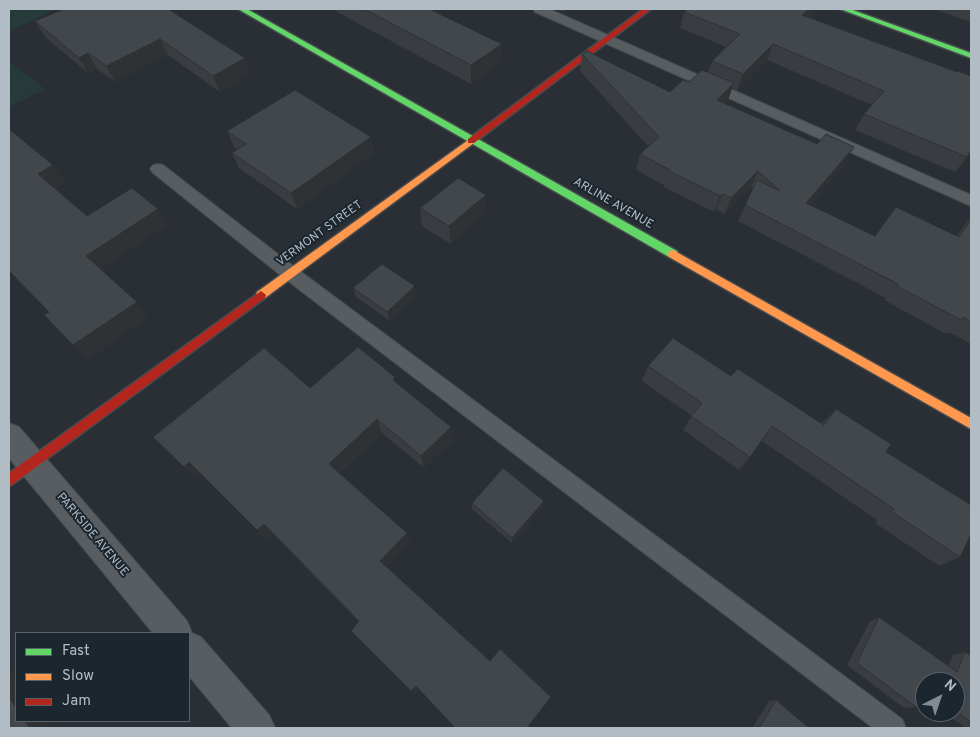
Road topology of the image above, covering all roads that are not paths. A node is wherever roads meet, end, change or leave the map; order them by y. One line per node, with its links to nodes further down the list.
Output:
1 (242, 9): 7 (street, ARLINE AVENUE)
2 (539, 9): 5 (lane)
3 (647, 9): 5 (street, VERMONT STREET)
4 (844, 9): 6 (street)
5 (605, 39): 7 (street, VERMONT STREET); 9 (lane)
6 (971, 56)
7 (472, 140): 10 (street, VERMONT STREET); 11 (street, ARLINE AVENUE)
8 (158, 169): 10 (lane)
9 (971, 201)
10 (290, 273): 13 (street, VERMONT STREET); 17 (lane)
11 (971, 424)
12 (9, 436): 13 (street, PARKSIDE AVENUE)
13 (20, 472): 14 (street, PARKSIDE AVENUE)
14 (174, 632)
15 (190, 650): 16 (street)
16 (256, 728)
17 (893, 728)

